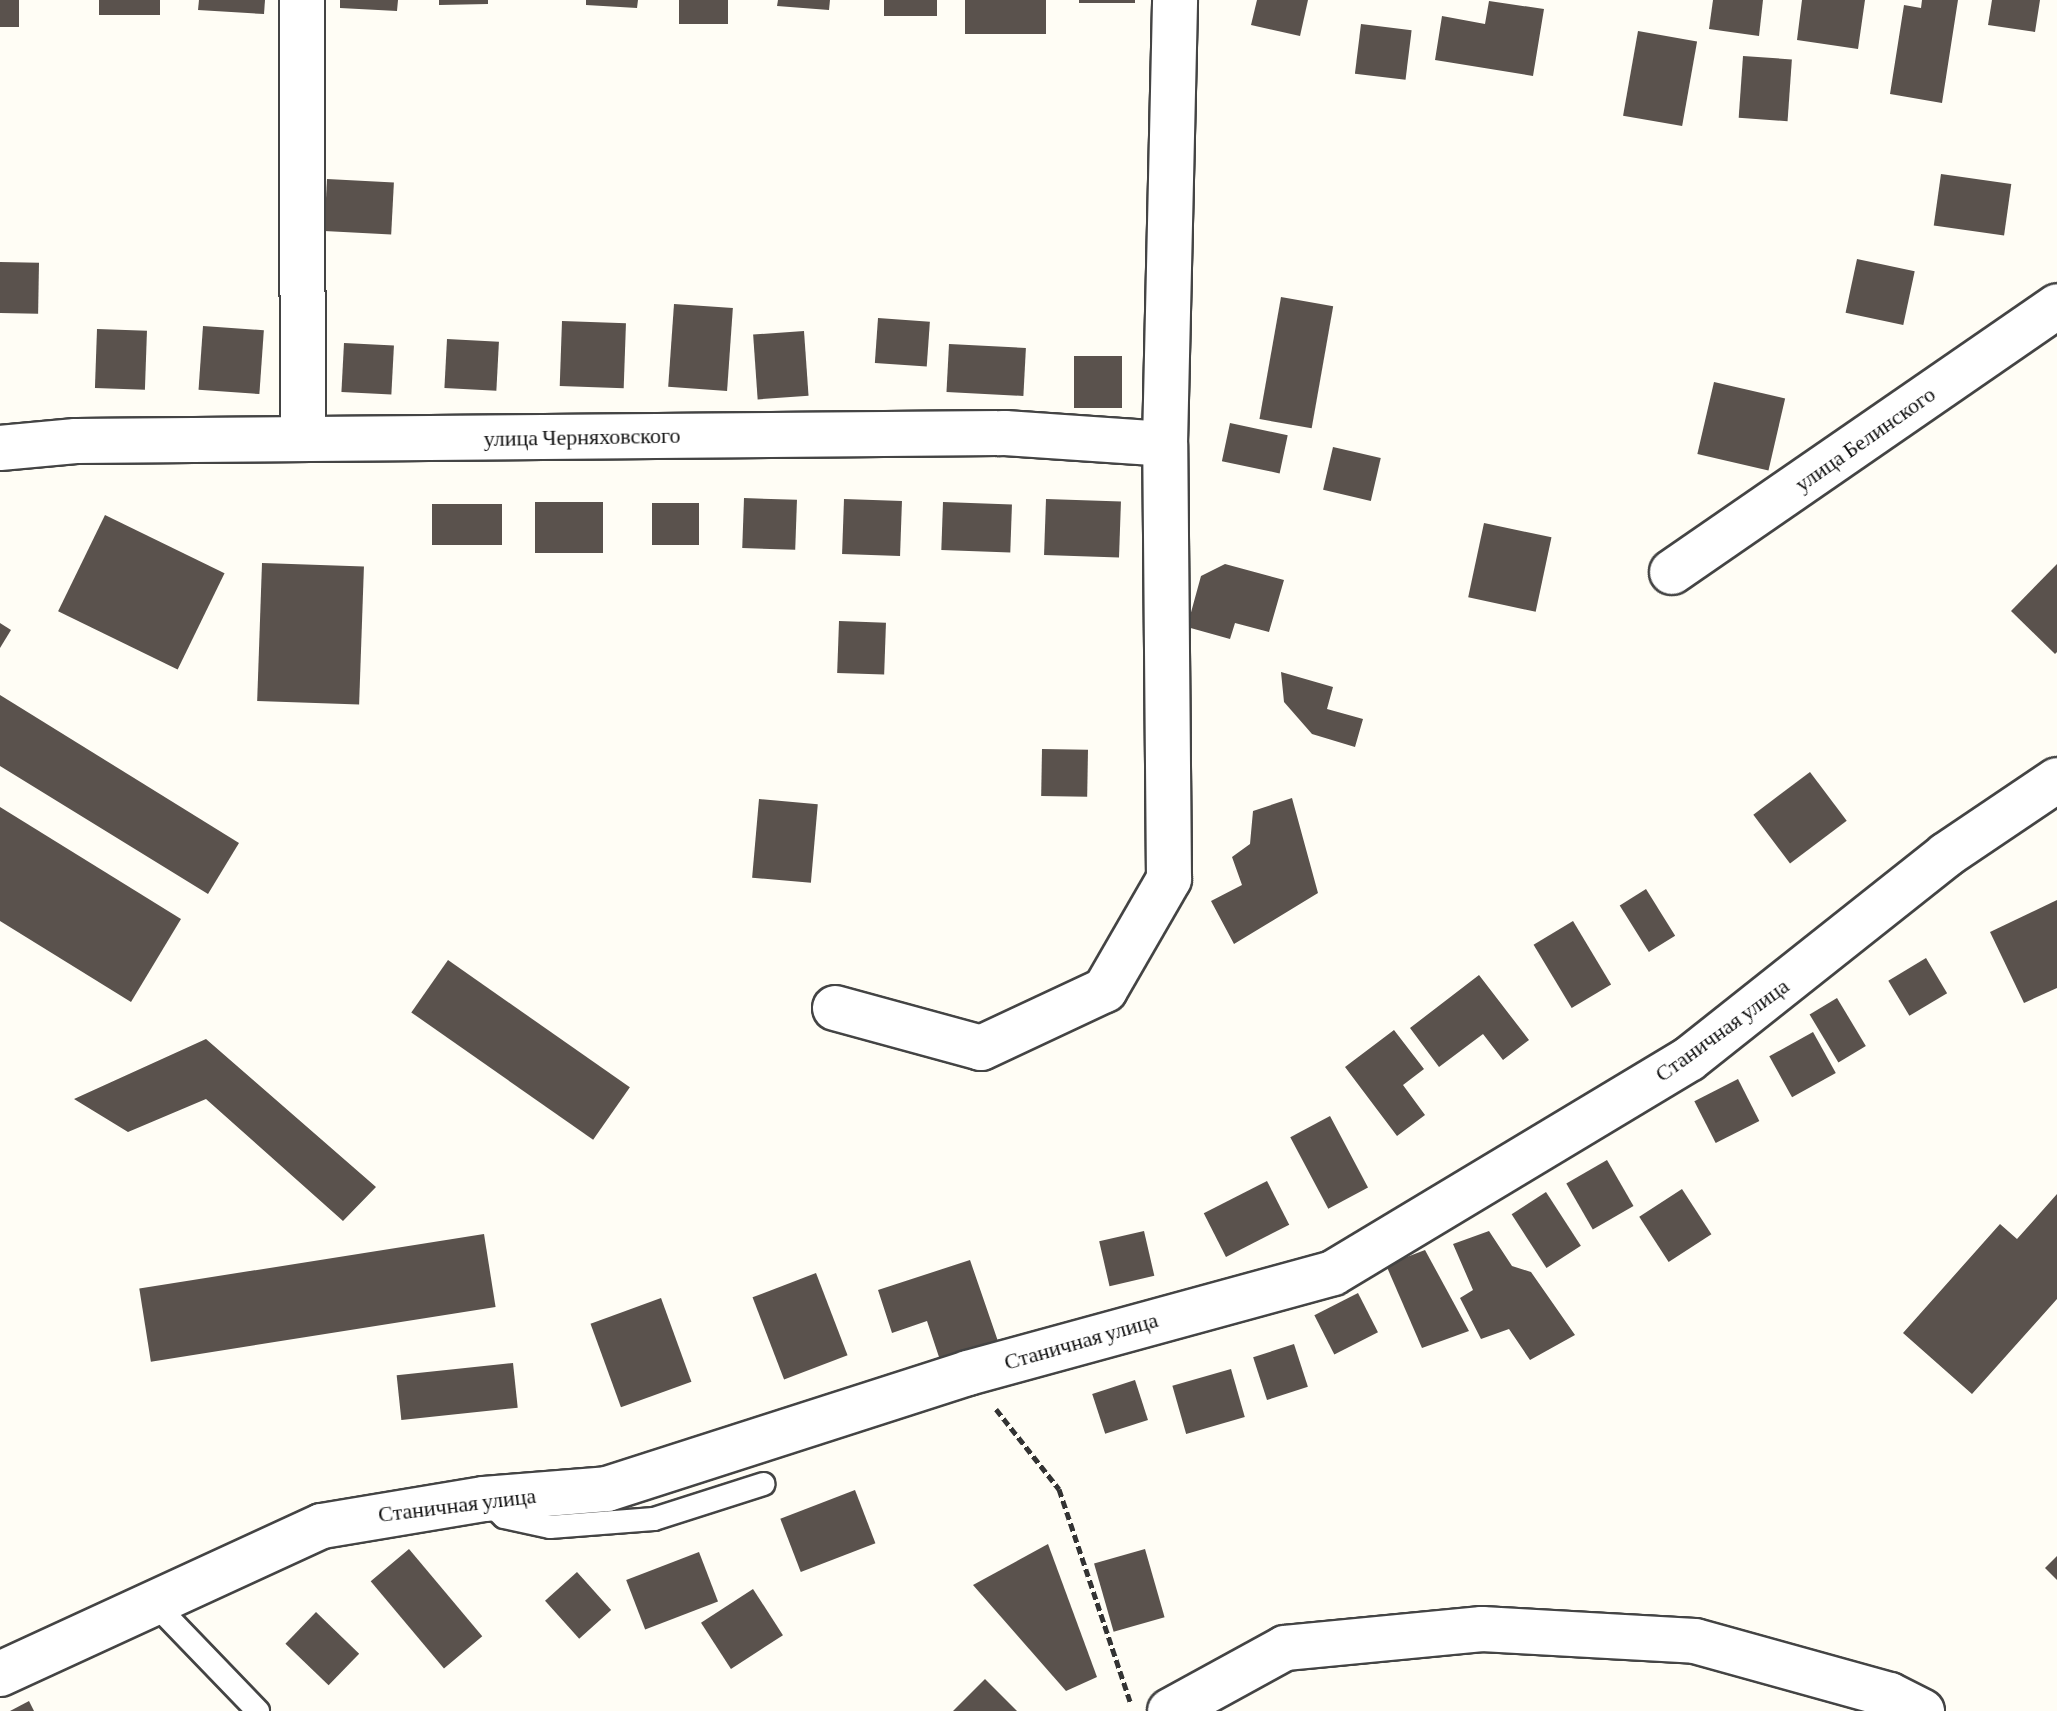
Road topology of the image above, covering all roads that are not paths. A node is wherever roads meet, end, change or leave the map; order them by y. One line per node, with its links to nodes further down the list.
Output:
1 (302, 0): 4 (street)
2 (1175, 0): 5 (street)
3 (2057, 306): 7 (street, улица Белинского)
4 (303, 439): 5 (street, улица Черняховского); 6 (street, улица Черняховского)
5 (1165, 444): 9 (street)
6 (0, 448)
7 (1672, 572)
8 (2057, 780): 11 (street, Станичная улица)
9 (835, 1008)
10 (764, 1484): 11 (lane)
11 (484, 1499): 12 (street, Станичная улица)
12 (152, 1601): 13 (street, Станичная улица); 14 (lane)
13 (0, 1674)
14 (258, 1711)
15 (1170, 1711): 16 (street)
16 (1922, 1711)

